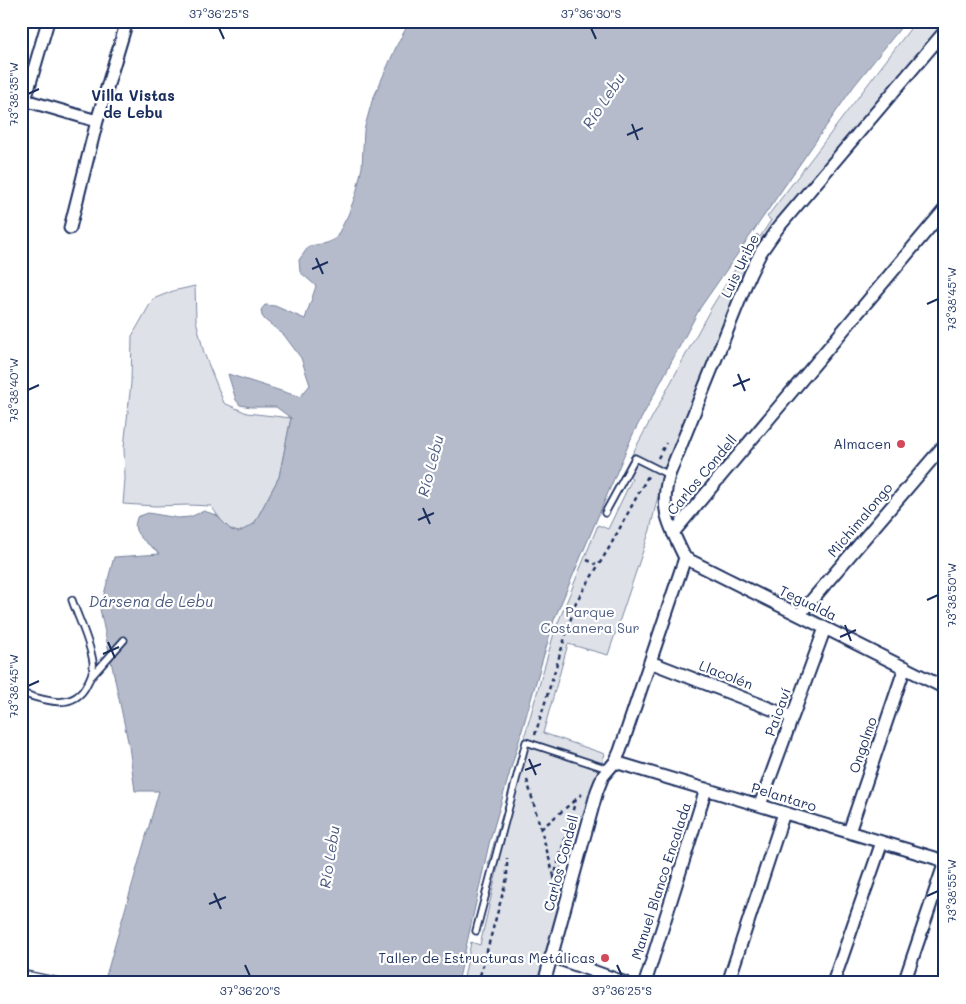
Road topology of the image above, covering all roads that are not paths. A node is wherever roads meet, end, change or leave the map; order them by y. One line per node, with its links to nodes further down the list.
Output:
1 (48, 21): 4 (street)
2 (127, 21): 6 (street)
3 (945, 31): 10 (street, Luis Uribe)
4 (23, 99): 5 (street); 6 (street)
5 (21, 114)
6 (97, 121): 8 (street)
7 (945, 209): 12 (street, Carlos Condell)
8 (70, 228)
9 (945, 444): 15 (street, Michimalongo)
10 (669, 475): 11 (lane); 12 (street, Luis Uribe)
11 (605, 513)
12 (673, 533): 13 (street, Carlos Condell)
13 (685, 558): 15 (street, Tegualda); 18 (street, Carlos Condell)
14 (72, 600): 20 (lane)
15 (798, 615): 16 (street, Tegualda)
16 (825, 628): 19 (street, Tegualda); 23 (street, Paicaví)
17 (124, 640): 20 (lane)
18 (650, 662): 23 (street, Llacolén); 24 (street, Carlos Condell)
19 (905, 667): 21 (street, Tegualda); 28 (street, Ongolmo)
20 (92, 676): 22 (lane)
21 (943, 684)
22 (21, 693)
23 (792, 717): 26 (street, Paicaví)
24 (612, 766): 25 (street, Pelantaro); 31 (lane); 32 (street, Carlos Condell)
25 (706, 789): 26 (street, Pelantaro); 37 (street, Manuel Blanco Encalada)
26 (760, 806): 27 (street, Pelantaro)
27 (784, 813): 28 (street, Pelantaro); 38 (street)
28 (849, 832): 29 (street, Pelantaro)
29 (882, 842): 30 (street, Pelantaro); 39 (street)
30 (945, 861): 40 (street)
31 (476, 932)
32 (552, 956): 35 (street, Carlos Condell); 36 (street)
33 (21, 975): 34 (street)
34 (59, 983)
35 (544, 983)
36 (626, 983)
37 (645, 983)
38 (728, 983)
39 (833, 983)
40 (904, 983)

